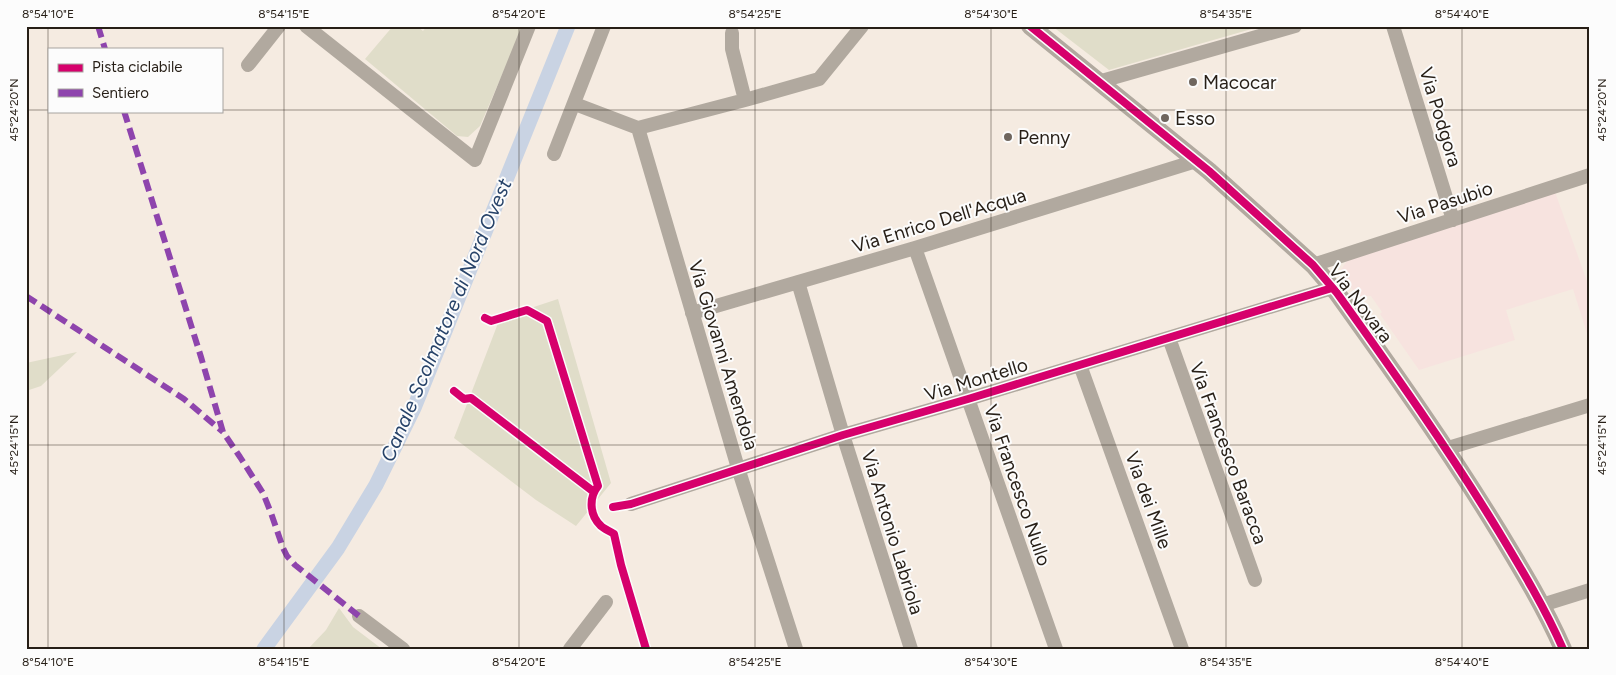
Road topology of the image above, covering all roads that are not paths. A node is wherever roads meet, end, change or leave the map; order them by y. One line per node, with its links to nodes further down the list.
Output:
1 (279, 26): 10 (street)
2 (306, 26): 3 (street)
3 (529, 26)
4 (604, 26): 13 (street)
5 (862, 26): 12 (street)
6 (1295, 26): 11 (street)
7 (1393, 26): 18 (street, Via Podgora)
8 (1034, 28): 11 (street, Via Novara)
9 (732, 33): 12 (street)
10 (248, 65)
11 (1098, 82): 16 (street, Via Novara)
12 (745, 100): 14 (street)
13 (574, 104): 14 (street); 15 (street)
14 (638, 128): 23 (street, Via Giovanni Amendola)
15 (554, 154)
16 (1196, 161): 19 (street, Via Enrico Dell'Acqua); 20 (street, Via Novara)
17 (1590, 175): 18 (street, Via Pasubio)
18 (1454, 220): 20 (street, Via Pasubio)
19 (915, 248): 21 (street, Via Enrico Dell'Acqua); 26 (street, Via Francesco Nullo)
20 (1312, 265): 22 (street, Via Novara)
21 (798, 282): 23 (street, Via Enrico Dell'Acqua); 28 (street, Via Antonio Labriola)
22 (1332, 288): 24 (street, Via Montello); 29 (street, Via Novara)
23 (692, 313): 30 (street, Via Giovanni Amendola)
24 (1168, 338): 25 (street, Via Montello); 32 (street, Via Francesco Baracca)
25 (1080, 365): 26 (street, Via Montello); 42 (street, Via dei Mille)
26 (968, 399): 28 (street, Via Montello); 37 (street, Via Francesco Nullo)
27 (1590, 405): 29 (street)
28 (843, 435): 30 (street, Via Montello); 41 (street, Via Antonio Labriola)
29 (1446, 449): 35 (street, Via Novara)
30 (738, 468): 31 (street, Via Montello); 40 (street, Via Giovanni Amendola)
31 (631, 504)
32 (1255, 580)
33 (1590, 590): 35 (street)
34 (606, 602): 39 (street)
35 (1542, 605): 43 (street, Via Novara)
36 (359, 616): 38 (street)
37 (1053, 648)
38 (403, 649)
39 (570, 649)
40 (796, 649)
41 (910, 649)
42 (1182, 649)
43 (1563, 649)

